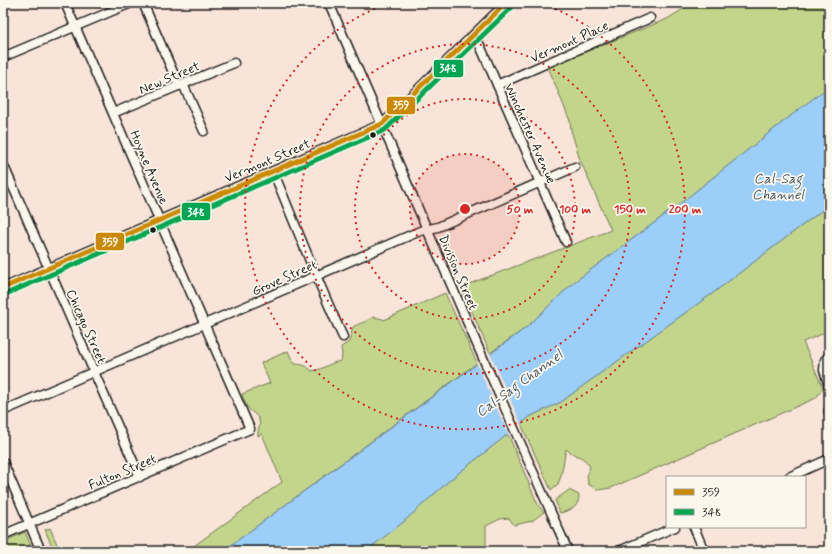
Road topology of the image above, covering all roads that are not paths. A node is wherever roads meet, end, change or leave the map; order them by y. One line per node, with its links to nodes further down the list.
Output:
1 (65, 3): 7 (street, Hoyne Avenue)
2 (131, 3): 7 (street)
3 (143, 3): 11 (street)
4 (329, 3): 14 (street, Division Street)
5 (506, 3): 8 (street, Vermont Street)
6 (650, 18): 12 (street, Vermont Place)
7 (76, 27): 9 (street); 13 (street, Hoyne Avenue)
8 (475, 34): 12 (street, Winchester Avenue); 14 (street, Vermont Street)
9 (3, 57)
10 (234, 63): 11 (street, New Street)
11 (181, 85): 13 (street, New Street); 15 (street)
12 (497, 85): 19 (street, Winchester Avenue)
13 (113, 113): 20 (street, Hoyne Avenue)
14 (382, 124): 18 (street, Vermont Street); 21 (street, Division Street)
15 (204, 131)
16 (3, 164): 23 (street, Chicago Street)
17 (575, 167): 19 (street, Grove Street)
18 (273, 171): 20 (street, Vermont Street); 24 (street)
19 (539, 183): 21 (street, Grove Street); 22 (street, Winchester Avenue)
20 (159, 220): 23 (street, Vermont Street); 26 (street, Hoyne Avenue)
21 (428, 229): 24 (street, Grove Street); 44 (street, Division Street)
22 (566, 242)
23 (48, 268): 25 (street, Vermont Street); 29 (street, Chicago Street)
24 (316, 276): 26 (street, Grove Street); 27 (street)
25 (3, 288)
26 (205, 325): 29 (street, Grove Street); 34 (street, Hoyne Avenue)
27 (343, 337)
28 (829, 357): 30 (street)
29 (94, 373): 32 (street, Grove Street); 37 (street, Chicago Street)
30 (829, 386)
31 (829, 410): 33 (street)
32 (3, 411)
33 (829, 413)
34 (250, 429): 37 (street, Fulton Street)
35 (829, 459): 38 (street)
36 (3, 462): 39 (street)
37 (140, 476): 39 (street, Fulton Street)
38 (791, 476)
39 (30, 524): 42 (street, Fulton Street); 43 (street)
40 (673, 528): 45 (street)
41 (694, 528): 46 (street)
42 (3, 535)
43 (41, 551)
44 (568, 551)
45 (619, 551)
46 (704, 551)

